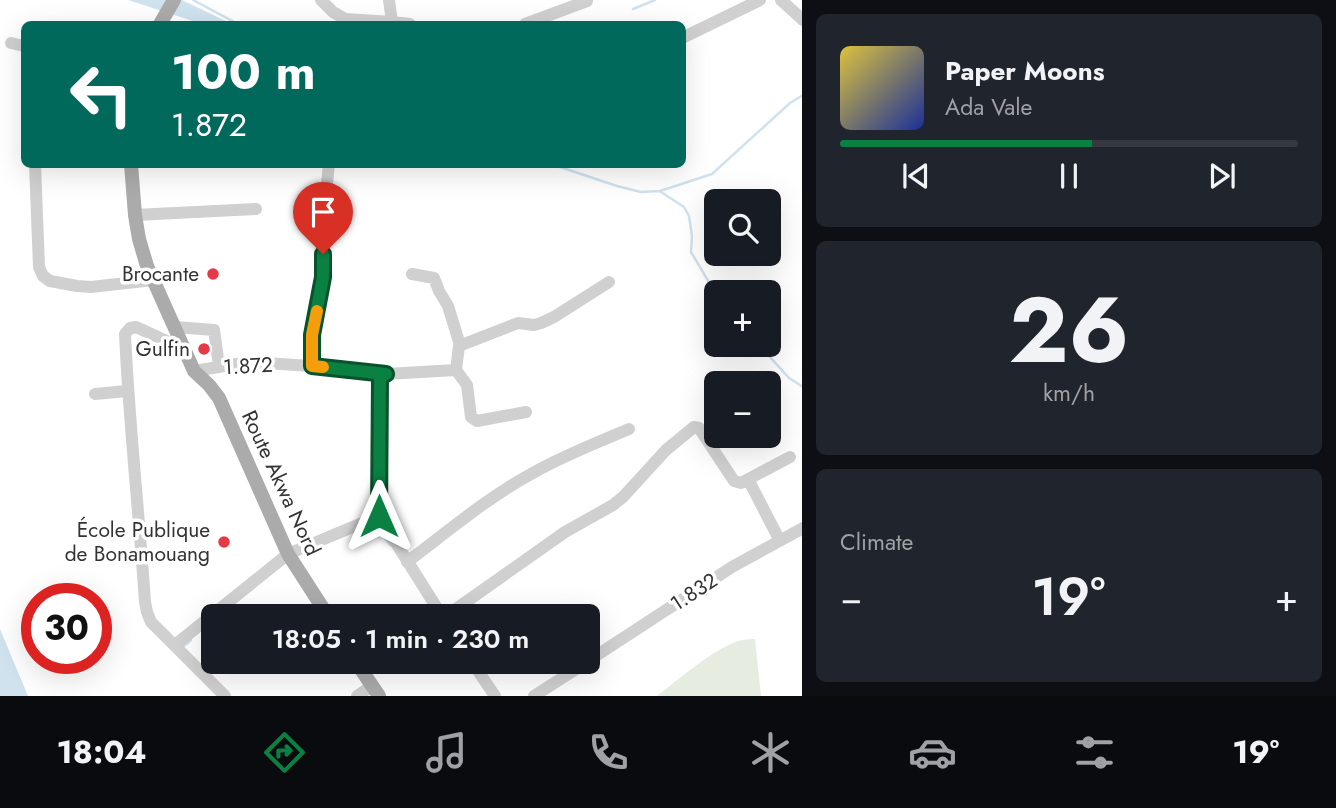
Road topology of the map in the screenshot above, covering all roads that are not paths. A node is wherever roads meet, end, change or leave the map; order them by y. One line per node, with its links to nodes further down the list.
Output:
1 (174, 0): 8 (main road)
2 (321, 0): 9 (street)
3 (389, 0): 10 (street)
4 (760, 0): 12 (street)
5 (781, 0): 7 (street)
6 (587, 1): 11 (street)
7 (802, 20)
8 (162, 21)
9 (376, 21)
10 (392, 21)
11 (533, 21)
12 (686, 36)
13 (11, 43): 14 (street)
14 (21, 45)
15 (34, 168): 21 (street)
16 (131, 168): 19 (main road)
17 (329, 168): 27 (street)
18 (256, 209): 19 (street)
19 (135, 215): 21 (main road)
20 (412, 274): 24 (street)
21 (153, 280): 23 (main road)
22 (608, 282): 24 (street)
23 (175, 327): 25 (main road); 26 (street)
24 (460, 345): 28 (street)
25 (186, 350): 29 (main road); 31 (street)
26 (219, 366): 27 (street, 1.872); 29 (street, 1.872)
27 (312, 366): 30 (street, 1.872)
28 (456, 370): 30 (street, 1.872); 33 (street)
29 (194, 371): 40 (main road, Route Akwa Nord)
30 (386, 374): 37 (street)
31 (127, 391): 32 (street); 45 (street)
32 (95, 394)
33 (526, 412)
34 (629, 429): 41 (street)
35 (790, 457): 36 (street)
36 (748, 479): 39 (street); 44 (street)
37 (379, 516): 40 (street); 41 (street)
38 (802, 528): 39 (street, 1.832)
39 (780, 541): 46 (street, 1.832)
40 (288, 554): 42 (main road, Route Akwa Nord); 45 (street)
41 (407, 562): 43 (street)
42 (320, 604)
43 (436, 604)
44 (461, 604)
45 (175, 645): 51 (street)
46 (600, 653)
47 (364, 674): 50 (main road)
48 (480, 674): 53 (street)
49 (567, 674): 54 (street, 1.832)
50 (376, 691): 52 (street)
51 (225, 696)
52 (357, 696)
53 (495, 696)
54 (534, 696)

